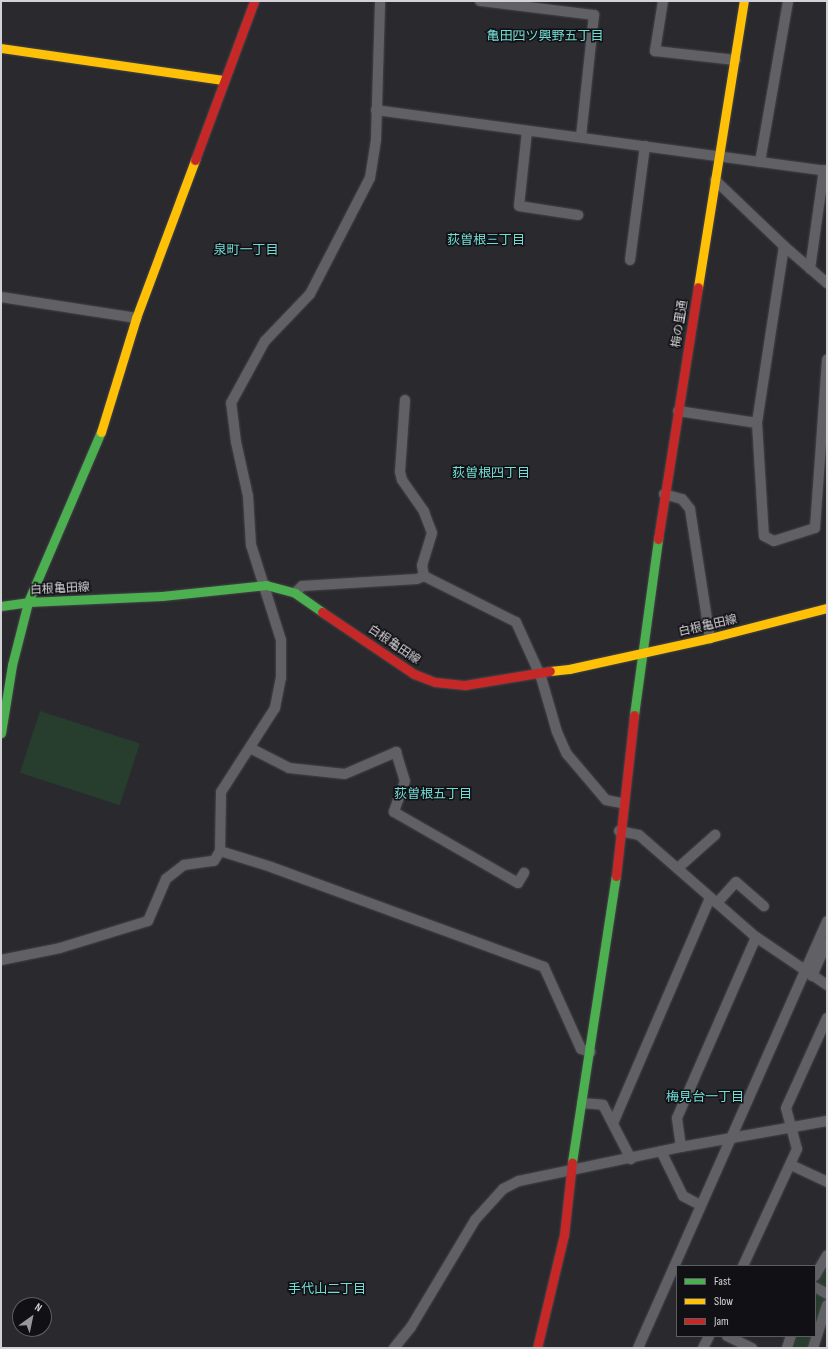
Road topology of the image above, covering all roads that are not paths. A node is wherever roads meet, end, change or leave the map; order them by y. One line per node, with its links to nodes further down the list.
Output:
1 (254, 1): 10 (street)
2 (380, 1): 11 (street)
3 (480, 1): 7 (street)
4 (663, 1): 9 (street)
5 (744, 1): 9 (street, 梅の里通)
6 (788, 1): 16 (street)
7 (502, 2): 13 (street)
8 (1, 48): 10 (street)
9 (735, 60): 15 (street, 梅の里通)
10 (224, 80): 25 (street)
11 (376, 110): 12 (street); 33 (street)
12 (527, 131): 13 (street); 19 (street)
13 (581, 136): 14 (street)
14 (645, 146): 15 (street); 21 (street)
15 (719, 156): 16 (street); 18 (street, 梅の里通)
16 (760, 162): 17 (street)
17 (825, 171): 22 (street)
18 (715, 180): 20 (street); 28 (street, 梅の里通)
19 (578, 215)
20 (784, 246): 22 (street); 29 (street)
21 (630, 260)
22 (810, 269): 23 (street)
23 (827, 283)
24 (1, 297): 25 (street)
25 (136, 318): 35 (street)
26 (827, 359): 30 (street)
27 (405, 400): 32 (street)
28 (678, 411): 29 (street); 31 (street, 梅の里通)
29 (757, 423): 30 (street)
30 (823, 469)
31 (664, 494): 38 (street); 39 (street, 梅の里通)
32 (424, 576): 34 (street); 40 (street)
33 (266, 585): 34 (street, 白根亀田線); 35 (street, 白根亀田線); 42 (street)
34 (295, 593): 40 (street, 白根亀田線)
35 (28, 602): 36 (street, 白根亀田線); 41 (street)
36 (1, 606)
37 (827, 608): 38 (street, 白根亀田線)
38 (710, 638): 39 (street, 白根亀田線)
39 (645, 652): 40 (street, 白根亀田線); 43 (street, 梅の里通)
40 (537, 672): 43 (street)
41 (1, 733)
42 (250, 748): 46 (street); 48 (street)
43 (622, 803): 44 (street, 梅の里通)
44 (619, 831): 47 (street); 58 (street, 梅の里通)
45 (715, 835): 47 (street)
46 (220, 851): 54 (street); 58 (street)
47 (678, 868): 49 (street)
48 (524, 873)
49 (713, 900): 50 (street); 52 (street); 60 (street)
50 (764, 906)
51 (827, 921): 55 (street)
52 (756, 937): 55 (street); 64 (street)
53 (827, 942): 55 (street)
54 (1, 960)
55 (808, 974): 56 (street); 63 (street)
56 (827, 984)
57 (827, 1018): 62 (street)
58 (591, 1052): 59 (street, 梅の里通)
59 (582, 1103): 60 (street); 68 (street, 梅の里通)
60 (614, 1121): 66 (street)
61 (827, 1121): 62 (street)
62 (793, 1128): 63 (street); 67 (street)
63 (729, 1139): 64 (street); 70 (street)
64 (681, 1147): 65 (street)
65 (661, 1151): 66 (street); 70 (street)
66 (631, 1159): 68 (street)
67 (791, 1165): 69 (street); 72 (street)
68 (571, 1171): 80 (street); 81 (street, 梅の里通)
69 (827, 1182)
70 (700, 1205): 82 (street)
71 (827, 1255): 73 (street)
72 (743, 1265)
73 (816, 1274)
74 (816, 1288): 75 (street)
75 (827, 1294)
76 (827, 1305): 86 (street)
77 (708, 1337): 83 (street)
78 (729, 1337): 84 (street)
79 (791, 1337): 85 (street)
80 (394, 1348)
81 (537, 1348)
82 (638, 1348)
83 (703, 1348)
84 (752, 1348)
85 (787, 1348)
86 (813, 1348)

